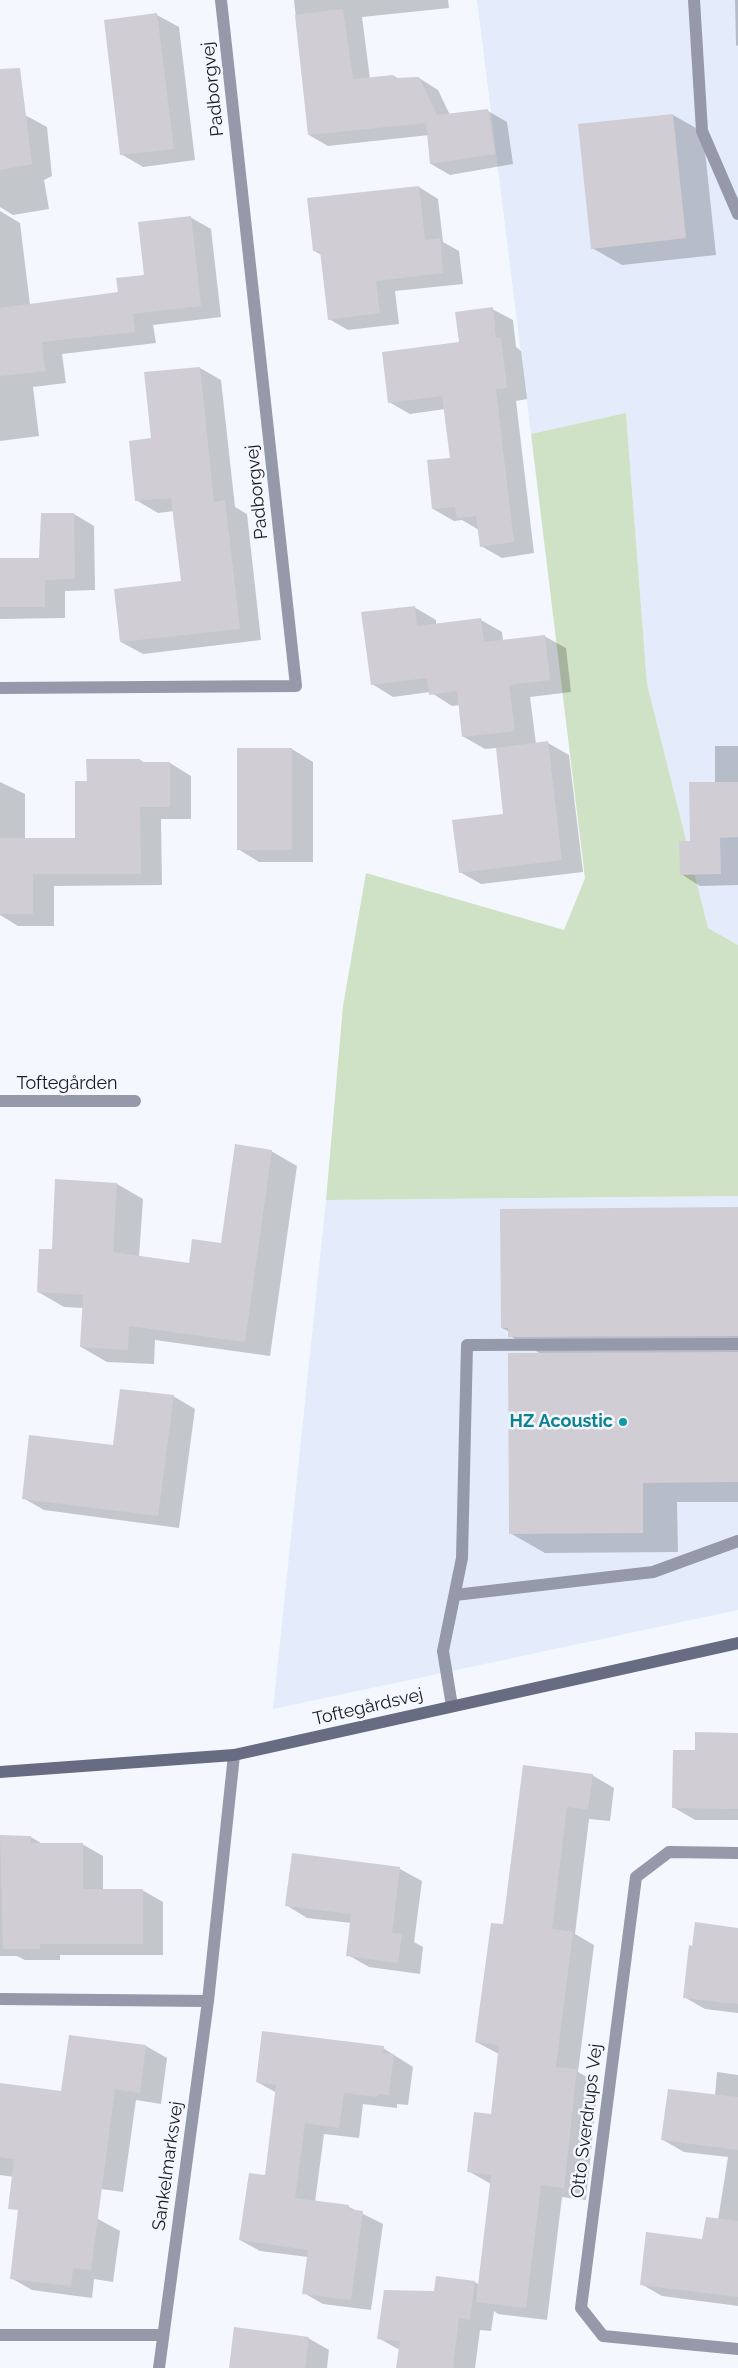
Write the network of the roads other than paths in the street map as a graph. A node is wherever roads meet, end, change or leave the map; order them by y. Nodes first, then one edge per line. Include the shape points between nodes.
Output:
1 (221, 0) edge
2 (694, 0) edge
3 (738, 214) edge
4 (0, 688) edge
5 (0, 1101) edge
6 (135, 1101) dead end
7 (738, 1344) edge
8 (738, 1541) edge
9 (454, 1595) junction
10 (738, 1643) edge
11 (452, 1706) junction
12 (234, 1755) junction
13 (0, 1772) edge
14 (738, 1853) edge
15 (0, 1998) edge
16 (208, 2001) junction
17 (0, 2335) edge
18 (163, 2335) junction
19 (738, 2349) edge
20 (159, 2368) edge

1 - 4 street, Padborgvej via 296,686
2 - 3 street via 702,131
5 - 6 street, Toftegården
7 - 9 street via 466,1345 462,1558
8 - 9 street via 653,1572
9 - 11 street via 443,1651
10 - 11 street, Toftegårdsvej
11 - 12 street, Toftegårdsvej
12 - 13 street, Toftegårdsvej
12 - 16 street, Sankelmarksvej
14 - 19 street, Otto Sverdrups Vej via 669,1852 636,1877 581,2308 603,2336
15 - 16 street
16 - 18 street, Sankelmarksvej
17 - 18 street
18 - 20 street, Sankelmarksvej

